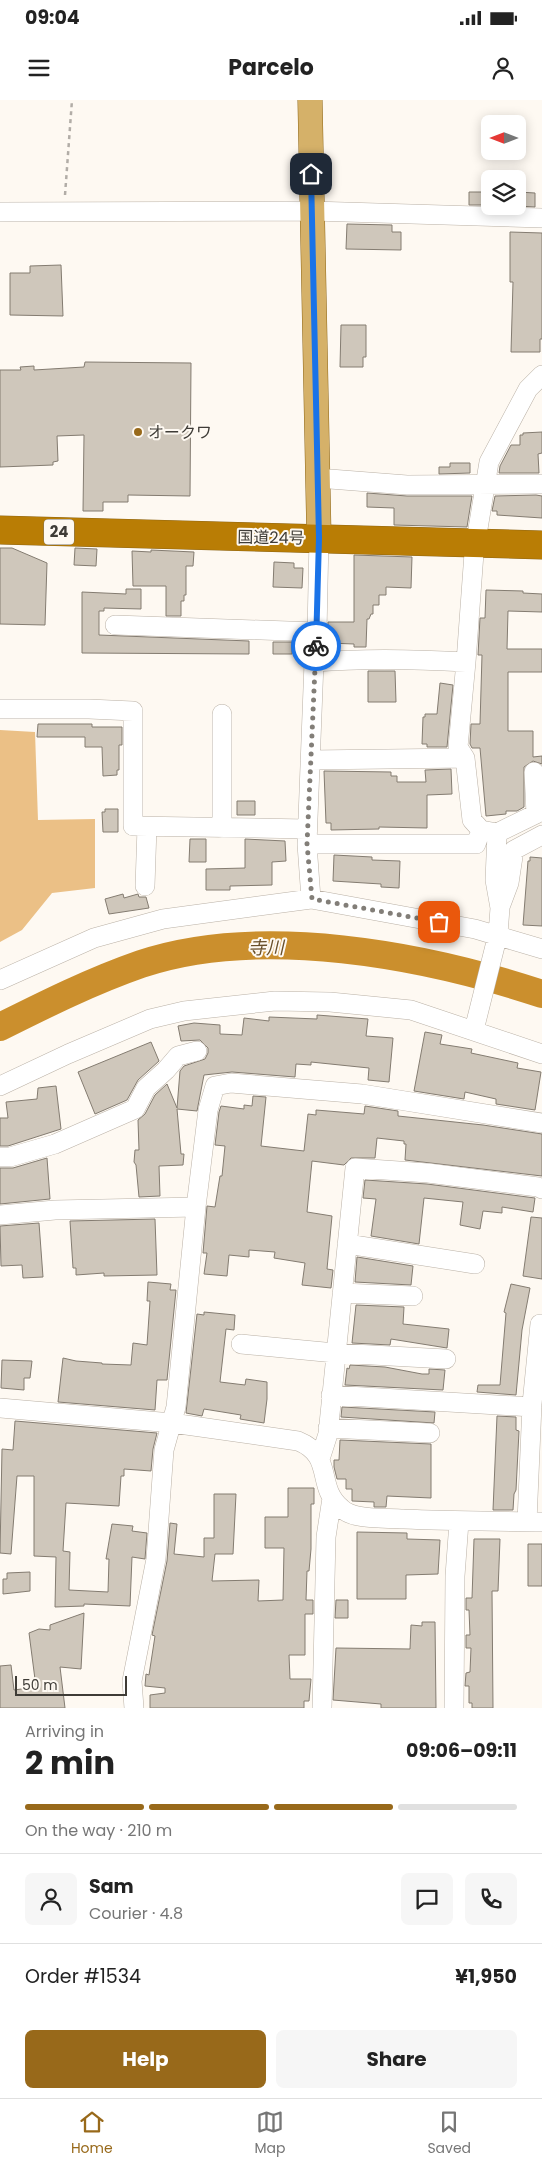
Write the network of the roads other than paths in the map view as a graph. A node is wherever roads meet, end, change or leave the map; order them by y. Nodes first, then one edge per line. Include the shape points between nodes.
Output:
1 (310, 100) edge
2 (312, 211) junction
3 (0, 212) edge
4 (542, 218) edge
5 (542, 375) edge
6 (318, 478) junction
7 (542, 484) edge
8 (483, 486) junction
9 (0, 530) edge
10 (319, 538) junction
11 (476, 543) junction
12 (542, 545) edge
13 (115, 625) dead end
14 (317, 632) junction
15 (314, 662) junction
16 (466, 662) junction
17 (0, 709) edge
18 (222, 714) dead end
19 (465, 758) junction
20 (310, 760) junction
21 (534, 772) dead end
22 (147, 827) junction
23 (222, 828) junction
24 (489, 832) junction
25 (542, 835) edge
26 (307, 836) junction
27 (145, 886) dead end
28 (312, 899) junction
29 (500, 908) junction
30 (497, 938) junction
31 (542, 949) edge
32 (0, 980) edge
33 (475, 1028) junction
34 (197, 1050) dead end
35 (542, 1054) edge
36 (0, 1086) edge
37 (542, 1123) edge
38 (0, 1157) edge
39 (542, 1189) edge
40 (196, 1206) junction
41 (0, 1215) edge
42 (347, 1244) junction
43 (475, 1264) dead end
44 (342, 1293) junction
45 (414, 1296) dead end
46 (542, 1324) edge
47 (241, 1344) dead end
48 (335, 1353) junction
49 (446, 1359) dead end
50 (331, 1395) junction
51 (535, 1405) edge
52 (0, 1408) edge
53 (172, 1423) junction
54 (328, 1428) junction
55 (430, 1433) dead end
56 (320, 1459) junction
57 (332, 1498) junction
58 (458, 1522) junction
59 (534, 1522) edge
60 (134, 1708) edge
61 (322, 1708) edge
62 (454, 1708) edge

1 - 2 main road
2 - 3 street
2 - 4 street
2 - 6 main road
5 - 8 street via 528,389 489,462
6 - 8 street via 407,485
6 - 10 main road
7 - 8 street
8 - 11 street
9 - 10 highway, 国道24号 / 24
10 - 11 highway, 国道24号 / 24
10 - 14 street
11 - 12 highway, 国道24号 / 24
11 - 16 street
13 - 14 street
14 - 15 street
15 - 16 street via 419,659
15 - 20 street
16 - 19 street via 458,747
17 - 22 street via 133,712 133,826
18 - 23 street
19 - 20 street
19 - 24 street via 472,820
20 - 26 street
21 - 24 street via 536,814
22 - 23 street
22 - 27 street
23 - 26 street
24 - 26 street via 476,844
24 - 29 street
25 - 29 street via 514,850 509,882
26 - 28 street
28 - 30 street
28 - 32 street via 163,919 94,938
29 - 30 street
30 - 31 street
30 - 33 street
33 - 35 street
33 - 36 street via 411,1010 330,1002 275,1001 184,1011 150,1019
34 - 38 street via 178,1056 146,1088 134,1109 55,1144
37 - 40 street via 362,1094 231,1083 215,1086 208,1110
39 - 42 street via 428,1173 355,1168
40 - 41 street
40 - 53 street
42 - 43 street
42 - 44 street
44 - 45 street
44 - 48 street
46 - 51 street
47 - 48 street
48 - 49 street
48 - 50 street
50 - 51 street
50 - 54 street
51 - 59 street
52 - 53 street
53 - 56 street via 298,1441 310,1446
53 - 60 street via 164,1450 156,1559 132,1682
54 - 55 street
54 - 56 street
56 - 57 street
57 - 58 street via 341,1509 357,1516
57 - 61 street via 326,1537
58 - 59 street
58 - 62 street

